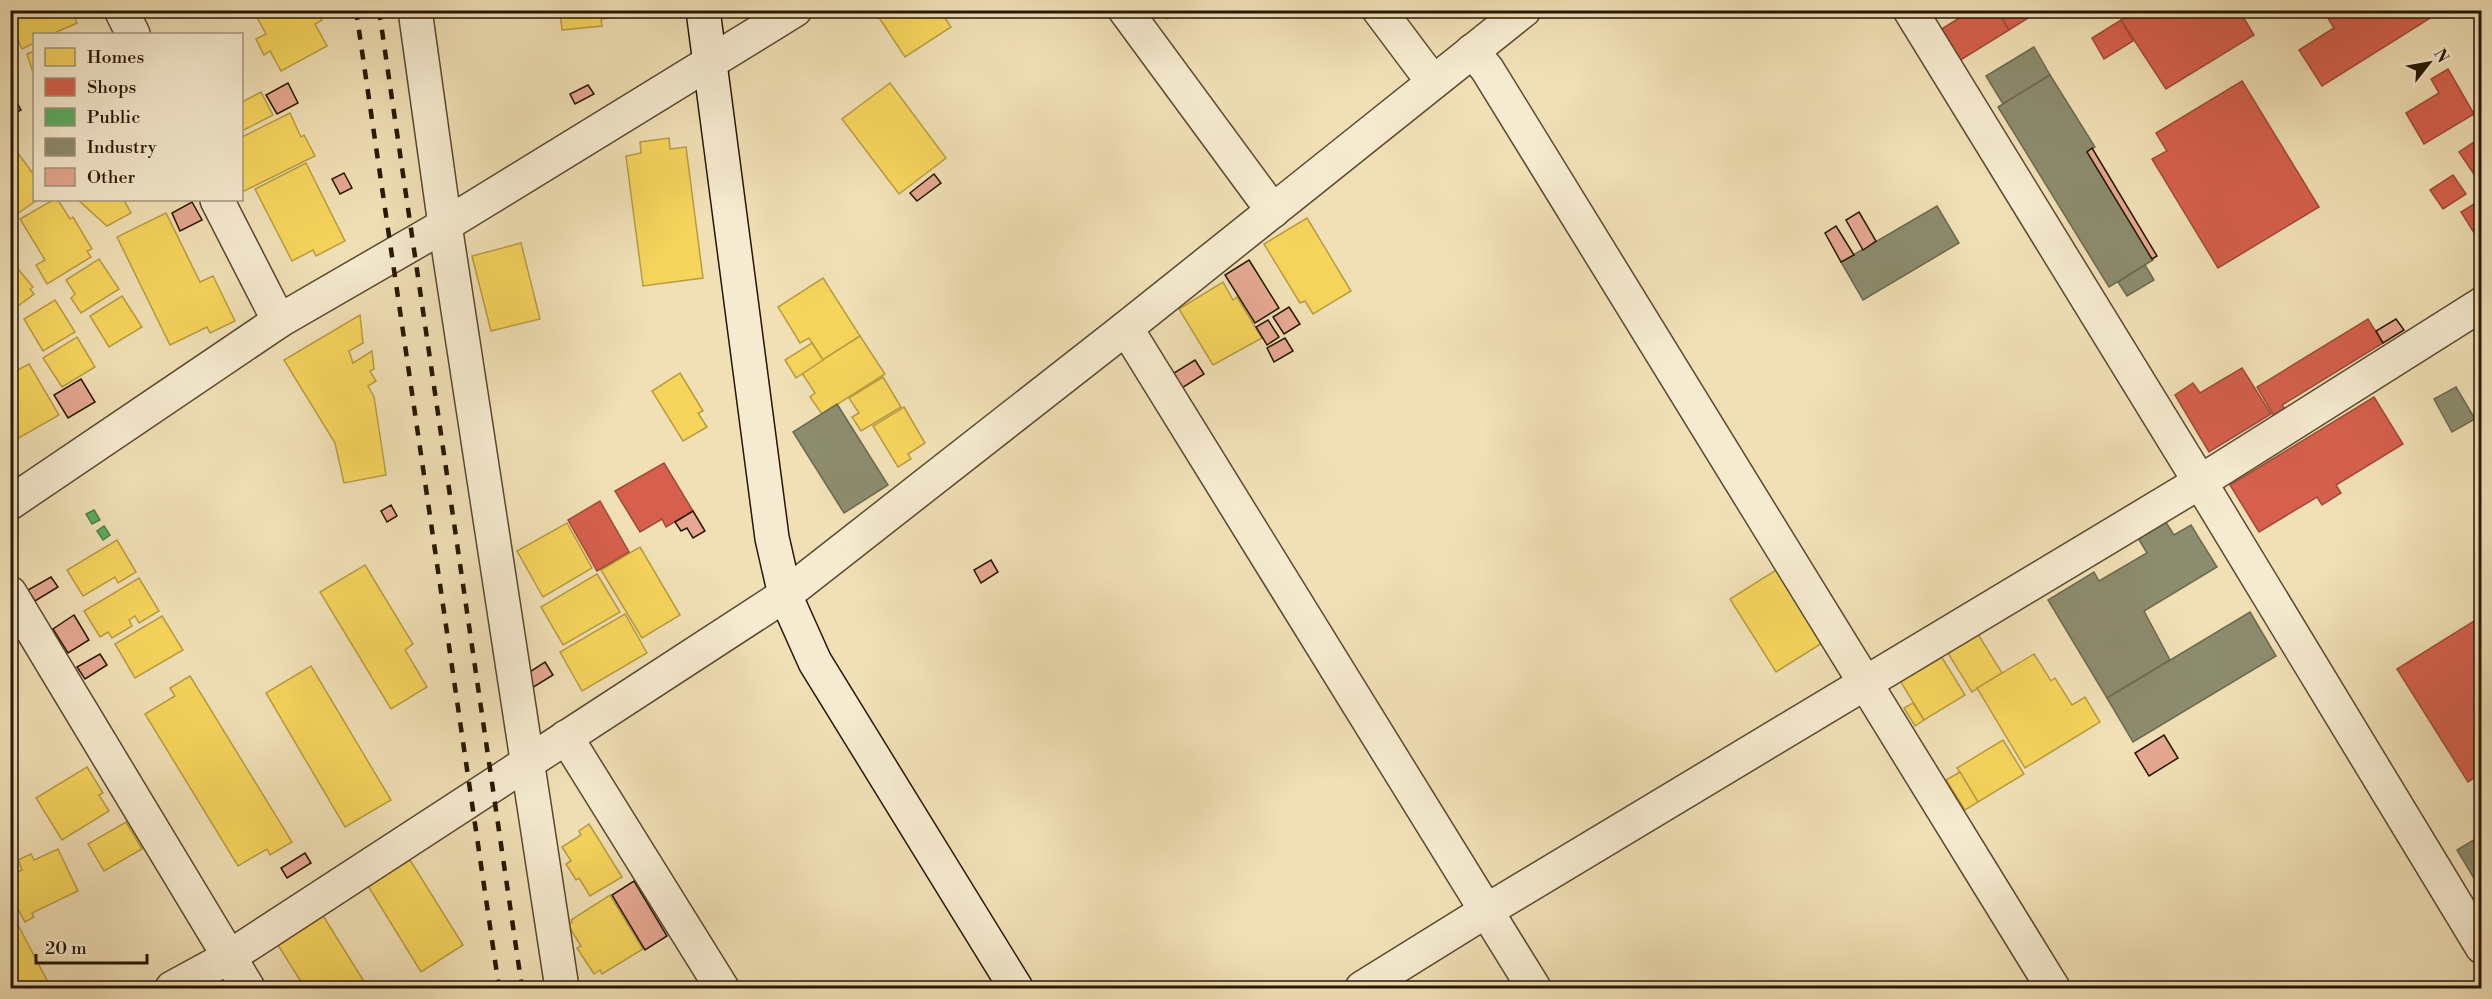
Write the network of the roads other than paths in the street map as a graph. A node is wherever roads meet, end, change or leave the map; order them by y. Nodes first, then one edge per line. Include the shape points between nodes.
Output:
1 (121, 10) edge
2 (415, 10) edge
3 (703, 10) edge
4 (795, 10) edge
5 (1125, 10) edge
6 (1379, 10) edge
7 (1524, 10) edge
8 (1910, 10) edge
9 (132, 33) edge
10 (1472, 51) junction
11 (709, 63) junction
12 (1433, 82) junction
13 (218, 201) edge
14 (1273, 211) junction
15 (445, 225) junction
16 (2481, 304) edge
17 (279, 321) junction
18 (1126, 328) junction
19 (2200, 482) junction
20 (10, 503) edge
21 (10, 593) edge
22 (785, 595) junction
23 (1865, 683) junction
24 (566, 737) junction
25 (526, 763) junction
26 (1486, 911) junction
27 (2481, 947) edge
28 (229, 957) junction
29 (172, 988) edge
30 (248, 988) edge
31 (562, 988) edge
32 (722, 988) edge
33 (1016, 988) edge
34 (1362, 988) edge
35 (1534, 988) edge
36 (2053, 988) edge

1 - 9 street
2 - 15 street
3 - 11 street
4 - 11 street
5 - 14 street
6 - 12 street
7 - 10 street
8 - 19 street
10 - 12 street
10 - 23 street via 1487,69
11 - 15 street
11 - 22 street via 772,538
12 - 14 street
13 - 17 street
14 - 18 street
15 - 17 street
15 - 25 street
16 - 19 street
17 - 20 street
18 - 22 street
18 - 26 street
19 - 23 street
19 - 27 street
21 - 28 street
22 - 24 street
22 - 33 street via 815,662
23 - 26 street
23 - 36 street
24 - 25 street
24 - 32 street
25 - 28 street
25 - 31 street
26 - 34 street
26 - 35 street
28 - 29 street
28 - 30 street

